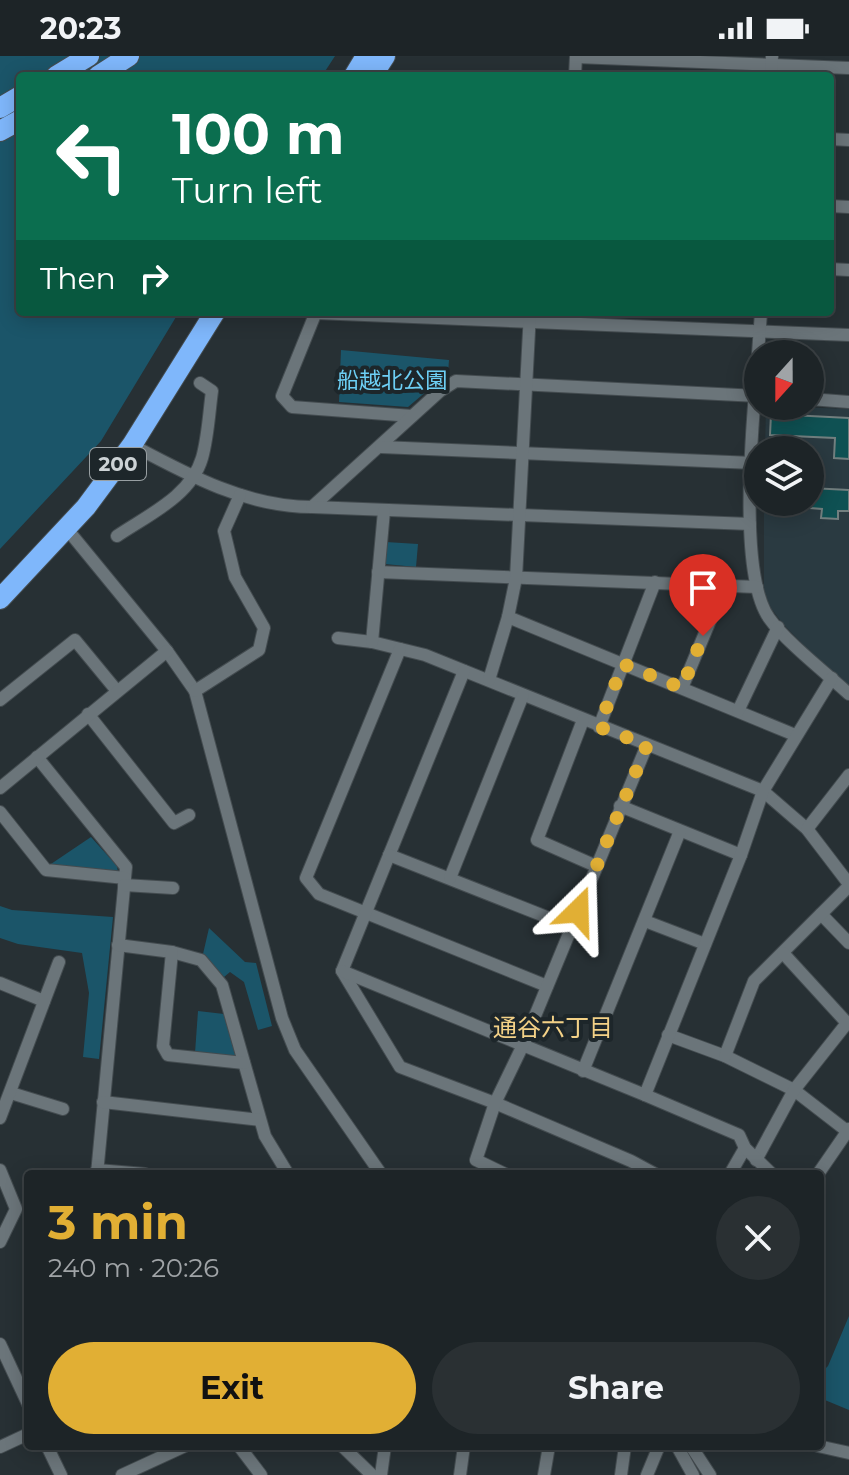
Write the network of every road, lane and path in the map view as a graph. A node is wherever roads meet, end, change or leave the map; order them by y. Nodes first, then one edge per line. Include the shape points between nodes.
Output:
1 (89, 56) edge
2 (129, 56) edge
3 (576, 57) edge
4 (771, 66) edge
5 (849, 68) edge
6 (63, 72) edge
7 (104, 72) edge
8 (213, 316) edge
9 (314, 316) edge
10 (530, 316) edge
11 (761, 316) edge
12 (760, 332) junction
13 (849, 335) edge
14 (759, 340) edge
15 (200, 383) dead end
16 (526, 385) junction
17 (744, 395) edge
18 (824, 400) edge
19 (849, 402) edge
20 (412, 416) junction
21 (132, 445) junction
22 (381, 447) junction
23 (524, 452) junction
24 (744, 463) edge
25 (193, 478) junction
26 (240, 495) junction
27 (312, 507) junction
28 (384, 511) junction
29 (520, 514) junction
30 (750, 516) edge
31 (750, 524) junction
32 (67, 529) junction
33 (117, 536) dead end
34 (378, 572) junction
35 (516, 578) junction
36 (655, 582) junction
37 (725, 585) junction
38 (757, 587) junction
39 (0, 599) edge
40 (508, 617) junction
41 (778, 627) junction
42 (338, 638) dead end
43 (372, 642) junction
44 (400, 649) junction
45 (167, 651) junction
46 (623, 664) junction
47 (464, 671) junction
48 (832, 678) junction
49 (489, 680) junction
50 (682, 688) junction
51 (117, 691) junction
52 (195, 691) junction
53 (849, 694) edge
54 (523, 695) junction
55 (0, 700) edge
56 (738, 711) junction
57 (88, 714) junction
58 (583, 720) junction
59 (599, 727) junction
60 (795, 735) junction
61 (647, 745) junction
62 (37, 757) junction
63 (849, 775) edge
64 (0, 788) edge
65 (763, 791) junction
66 (620, 806) junction
67 (0, 812) edge
68 (189, 815) dead end
69 (807, 829) junction
70 (680, 831) junction
71 (389, 855) junction
72 (741, 855) junction
73 (596, 866) junction
74 (450, 878) junction
75 (848, 880) edge
76 (124, 882) junction
77 (173, 888) dead end
78 (364, 912) junction
79 (821, 914) junction
80 (645, 921) junction
81 (572, 927) junction
82 (849, 943) edge
83 (705, 944) junction
84 (118, 945) junction
85 (172, 952) junction
86 (783, 953) junction
87 (59, 962) dead end
88 (342, 971) junction
89 (0, 983) edge
90 (547, 986) junction
91 (44, 1001) junction
92 (668, 1035) junction
93 (523, 1045) junction
94 (725, 1056) junction
95 (244, 1063) junction
96 (583, 1071) junction
97 (794, 1090) junction
98 (11, 1093) junction
99 (645, 1095) junction
100 (103, 1102) junction
101 (495, 1103) junction
102 (63, 1109) dead end
103 (0, 1118) edge
104 (260, 1120) junction
105 (848, 1130) edge
106 (745, 1148) junction
107 (756, 1160) junction
108 (631, 1161) junction
109 (0, 1170) edge
110 (97, 1170) edge
111 (286, 1170) edge
112 (378, 1170) edge
113 (497, 1170) edge
114 (626, 1170) edge
115 (648, 1170) edge
116 (732, 1170) edge
117 (767, 1170) edge
118 (821, 1170) edge
119 (0, 1242) edge
120 (0, 1344) edge
121 (4, 1362) edge
122 (24, 1397) edge
123 (24, 1436) edge
124 (0, 1447) edge
125 (824, 1447) edge
126 (49, 1450) edge
127 (176, 1450) edge
128 (242, 1450) edge
129 (346, 1450) edge
130 (384, 1450) edge
131 (463, 1450) edge
132 (548, 1450) edge
133 (624, 1450) edge
134 (657, 1450) edge
135 (679, 1450) edge
136 (694, 1450) edge
137 (849, 1453) edge
138 (61, 1475) edge
139 (122, 1475) edge
140 (261, 1475) edge
141 (372, 1475) edge
142 (381, 1475) edge
143 (460, 1475) edge
144 (544, 1475) edge
145 (621, 1475) edge
146 (647, 1475) edge
147 (693, 1475) edge
148 (710, 1475) edge

1 - 6 highway
2 - 7 highway
3 - 4 street
4 - 5 street
8 - 21 highway, 200
9 - 20 street via 282,396 292,407
10 - 12 street
10 - 16 street
11 - 12 street
12 - 13 street
12 - 14 street
15 - 25 street via 212,391 202,458
16 - 17 street
16 - 20 street via 456,381
16 - 23 street
18 - 19 street
20 - 22 street
21 - 25 street
21 - 32 highway, 200
22 - 23 street
22 - 27 street
23 - 24 street
23 - 29 street
25 - 26 street
25 - 33 street via 181,493
26 - 27 street via 285,507
26 - 52 street via 224,531 235,577 264,628 259,650
27 - 28 street
28 - 29 street
28 - 34 street
29 - 31 street
29 - 35 street
30 - 31 street
31 - 38 street
32 - 39 highway, 200
32 - 45 street
34 - 35 street
34 - 43 street
35 - 36 street
35 - 40 street
36 - 37 street
36 - 46 street
37 - 38 street
37 - 50 street
38 - 41 street via 769,619
40 - 46 street
40 - 49 street
41 - 48 street
41 - 56 street
42 - 43 street
43 - 44 street
44 - 47 street
44 - 78 street via 306,878 319,894
45 - 51 street
45 - 52 street
46 - 50 street
46 - 59 street
47 - 49 street
47 - 71 street
48 - 53 street
48 - 60 street
49 - 54 street
50 - 56 street
51 - 55 street via 75,640
51 - 57 street
52 - 112 street via 286,1029 320,1089
54 - 58 street
54 - 74 street
56 - 60 street
57 - 62 street
57 - 68 street via 174,823
58 - 59 street
58 - 73 street via 537,840
59 - 61 street
60 - 65 street
61 - 65 street
61 - 66 street
62 - 64 street
62 - 76 street via 126,867
63 - 69 street
65 - 69 street
65 - 72 street
66 - 70 street
66 - 73 street
67 - 76 street via 46,870
69 - 75 street
70 - 72 street
70 - 80 street
71 - 74 street
71 - 78 street
72 - 83 street
73 - 81 street
74 - 81 street
75 - 79 street
76 - 77 street
76 - 84 street
78 - 88 street
78 - 90 street
79 - 82 street
79 - 86 street
80 - 83 street
80 - 96 street
81 - 90 street
83 - 92 street
84 - 85 street
84 - 100 street
85 - 95 street via 201,960 222,985
85 - 95 street via 163,1046 168,1055
86 - 94 street via 754,981
86 - 97 street via 847,1023
87 - 91 street
88 - 93 street
88 - 101 street via 400,1067
89 - 91 street
90 - 93 street
91 - 98 street
92 - 94 street
92 - 99 street
93 - 96 street
93 - 101 street
94 - 97 street
95 - 104 street
96 - 99 street
97 - 105 street
97 - 107 street
98 - 102 street
98 - 103 street
99 - 106 street via 739,1135
100 - 104 street
100 - 110 street
101 - 108 street
101 - 113 street via 476,1160
104 - 111 street
105 - 118 street
106 - 107 street
106 - 116 street
107 - 117 street
108 - 114 street
108 - 115 street
109 - 119 street via 16,1209
120 - 121 street
121 - 122 street
123 - 124 street
125 - 137 street
126 - 138 street
127 - 139 street
128 - 140 street
129 - 141 street
130 - 142 street
131 - 143 street
132 - 144 street
133 - 145 street
134 - 146 street
135 - 147 street
136 - 148 street

